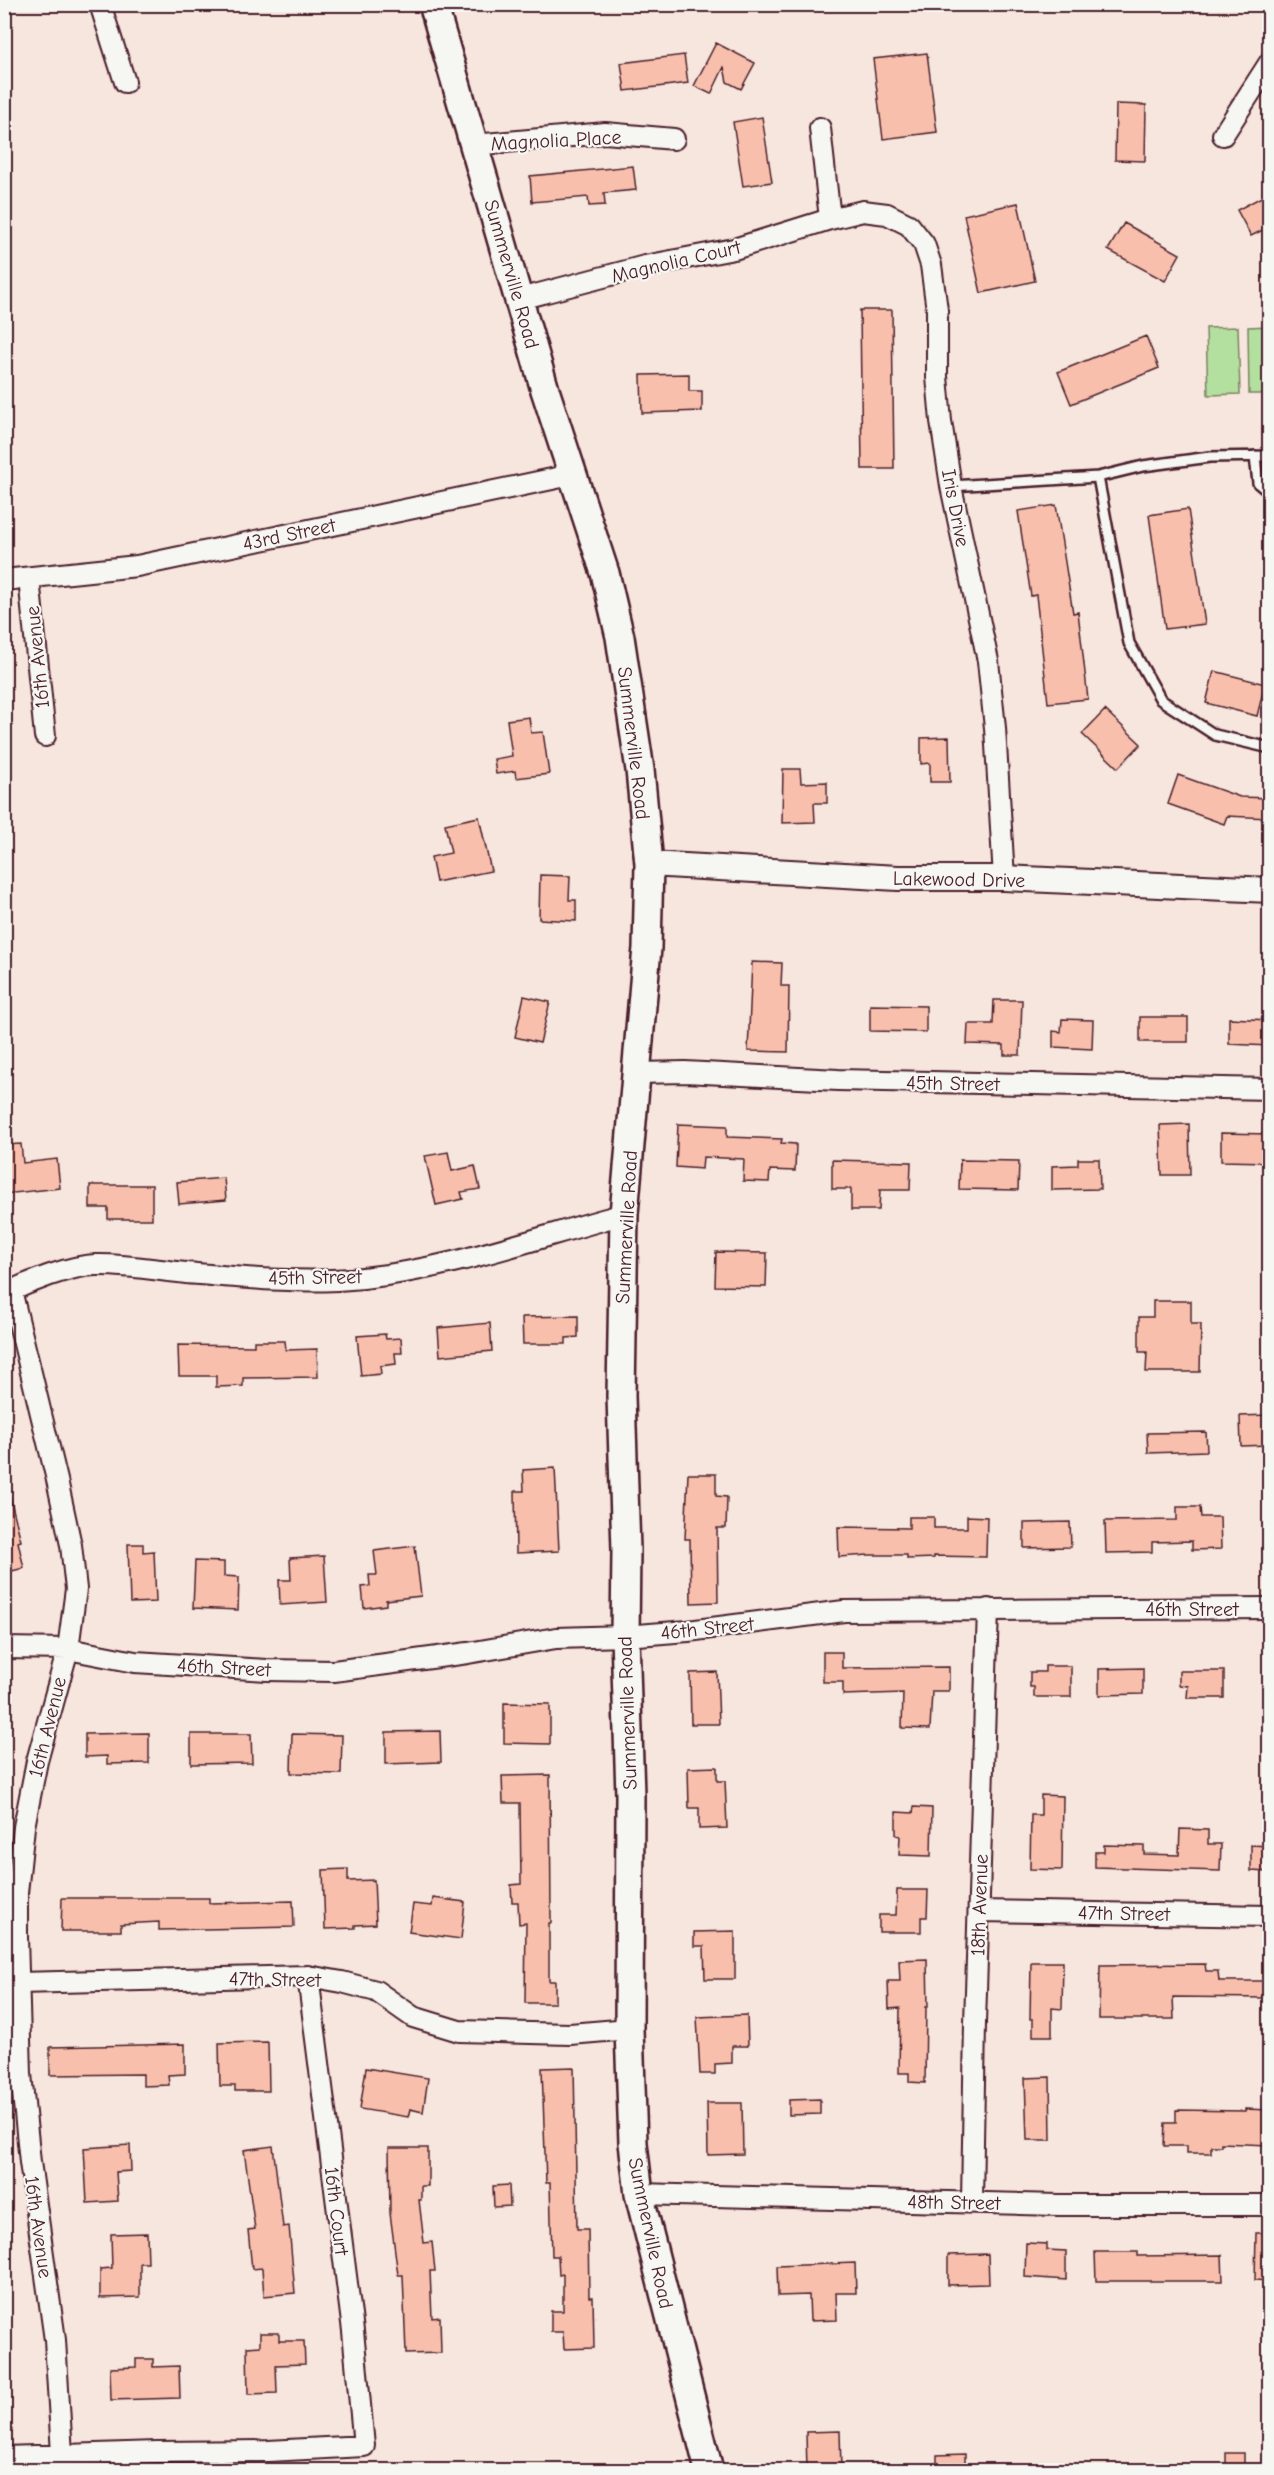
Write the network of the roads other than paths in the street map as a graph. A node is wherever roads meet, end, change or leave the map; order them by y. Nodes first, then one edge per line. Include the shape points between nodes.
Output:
1 (100, 4) edge
2 (433, 4) edge
3 (1269, 62) edge
4 (125, 82) dead end
5 (820, 128) dead end
6 (1223, 135) dead end
7 (674, 139) dead end
8 (474, 145) junction
9 (830, 219) junction
10 (520, 298) junction
11 (1255, 456) junction
12 (1269, 456) edge
13 (571, 475) junction
14 (1098, 477) junction
15 (951, 486) junction
16 (1269, 493) edge
17 (29, 578) junction
18 (4, 580) edge
19 (45, 736) dead end
20 (1269, 748) edge
21 (649, 864) junction
22 (1004, 878) junction
23 (1269, 890) edge
24 (637, 1073) junction
25 (1269, 1089) edge
26 (624, 1214) junction
27 (8, 1292) edge
28 (1269, 1608) edge
29 (988, 1609) junction
30 (625, 1636) junction
31 (4, 1648) edge
32 (68, 1649) junction
33 (978, 1911) junction
34 (1269, 1916) edge
35 (308, 1976) junction
36 (18, 1983) junction
37 (629, 2029) junction
38 (639, 2194) junction
39 (972, 2202) junction
40 (1269, 2205) edge
41 (4, 2457) edge
42 (62, 2463) edge
43 (709, 2470) edge

1 - 4 street
2 - 8 main road, Summerville Road
3 - 6 street
5 - 9 street
7 - 8 street, Magnolia Place via 605,134
8 - 10 main road, Summerville Road
9 - 10 street, Magnolia Court via 734,249 645,266
9 - 15 street, Iris Drive via 863,211 887,214 909,225 924,244 937,310 937,377
10 - 13 main road, Summerville Road
11 - 12 lane
11 - 14 lane via 1210,457
11 - 16 lane via 1258,483
13 - 17 street, 43rd Street via 137,566
13 - 21 main road, Summerville Road via 604,573 620,637
14 - 15 lane
14 - 20 lane via 1129,644 1161,700 1215,735
15 - 22 street, Iris Drive via 988,661
17 - 18 street, 43rd Street
17 - 19 street, 16th Avenue
21 - 22 street, Lakewood Drive via 898,878
21 - 24 main road, Summerville Road
22 - 23 street, Lakewood Drive
24 - 25 street, 45th Street
24 - 26 main road, Summerville Road
26 - 27 street, 45th Street via 428,1268 362,1278 227,1276 93,1265
26 - 30 main road, Summerville Road via 621,1396
27 - 32 street, 16th Avenue via 71,1545 76,1589
28 - 29 street, 46th Street
29 - 30 street, 46th Street via 844,1611
29 - 33 street, 18th Avenue
30 - 32 street, 46th Street via 556,1638 334,1671 135,1662
30 - 37 main road, Summerville Road via 630,1795
31 - 32 street, 46th Street
32 - 36 street, 16th Avenue via 37,1761 24,1827 17,1893
33 - 34 street, 47th Street
33 - 39 street, 18th Avenue
35 - 36 street, 47th Street
35 - 37 street, 47th Street via 376,1991 413,2016 459,2031 570,2034
35 - 42 street, 16th Court via 353,2331 363,2446
36 - 42 street, 16th Avenue via 21,2074 55,2340
37 - 38 main road, Summerville Road
38 - 39 street, 48th Street
38 - 43 main road, Summerville Road
39 - 40 street, 48th Street
41 - 42 street

